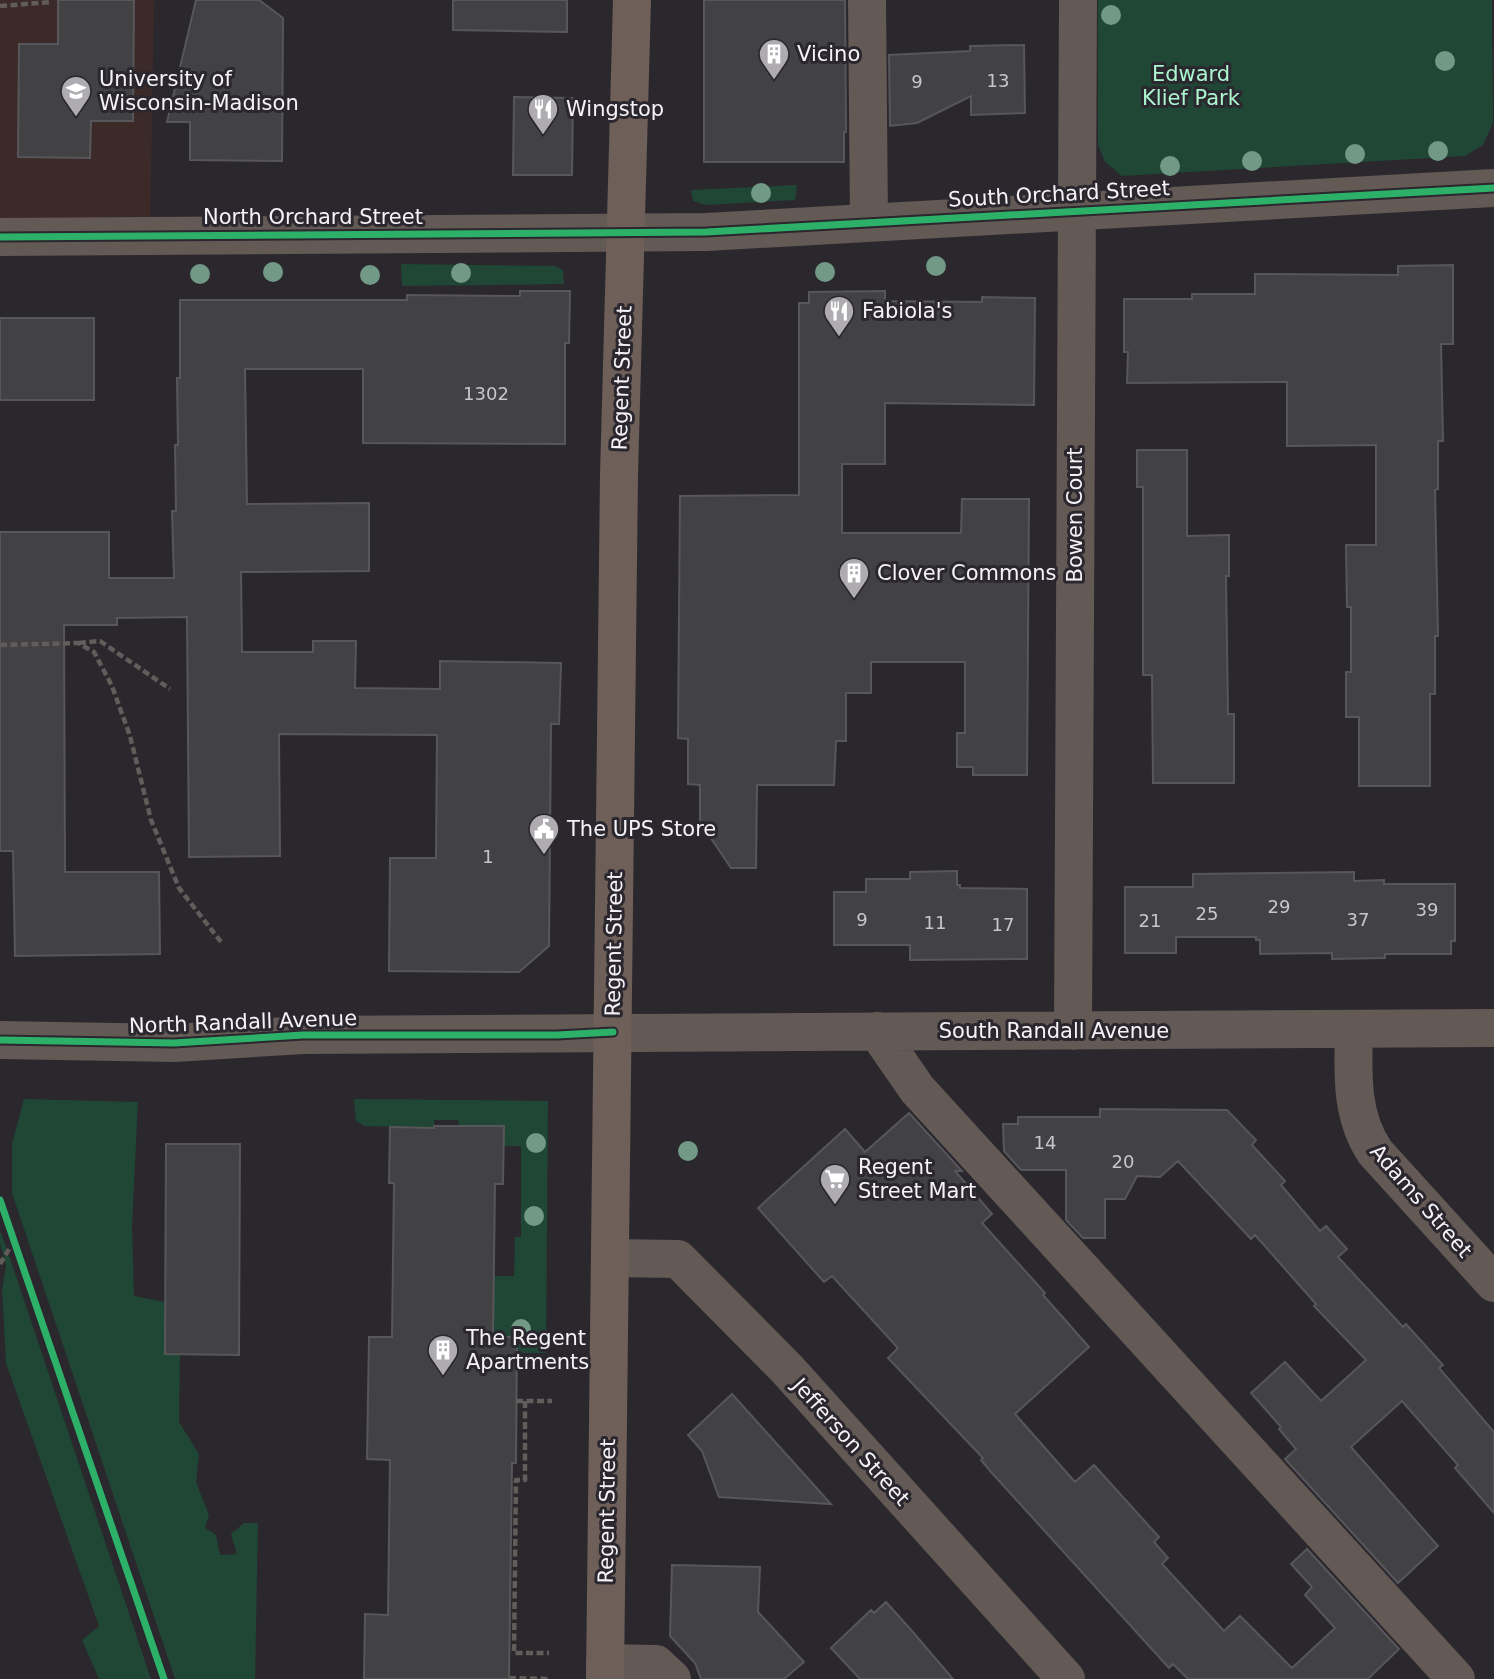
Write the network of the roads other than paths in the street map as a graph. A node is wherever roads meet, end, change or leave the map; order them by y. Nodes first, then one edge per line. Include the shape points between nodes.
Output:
1 (632, 0) edge
2 (867, 0) edge
3 (1078, 0) edge
4 (1494, 188) edge
5 (1076, 211) junction
6 (869, 222) junction
7 (627, 232) junction
8 (0, 237) edge
9 (1494, 1028) edge
10 (1354, 1030) junction
11 (877, 1031) junction
12 (1073, 1031) junction
13 (614, 1032) junction
14 (0, 1040) edge
15 (610, 1258) junction
16 (1494, 1283) edge
17 (605, 1671) edge
18 (672, 1679) edge
19 (1066, 1679) edge
20 (1456, 1679) edge

1 - 7 main road, Regent Street
2 - 6 street
3 - 5 street, Bowen Court
4 - 5 street, South Orchard Street
5 - 6 street, South Orchard Street
5 - 12 street, Bowen Court
6 - 7 street, South Orchard Street
7 - 8 street, North Orchard Street
7 - 13 main road, Regent Street via 619,475
9 - 10 street, South Randall Avenue
10 - 12 street, South Randall Avenue
10 - 16 street, Adams Street via 1354,1091 1366,1138
11 - 12 street, South Randall Avenue
11 - 13 street, South Randall Avenue
11 - 20 street via 917,1089
13 - 14 street, North Randall Avenue via 303,1035 161,1044
13 - 15 main road, Regent Street
15 - 17 main road, Regent Street
15 - 19 street, Jefferson Street via 678,1259 787,1369
17 - 18 street via 656,1664

